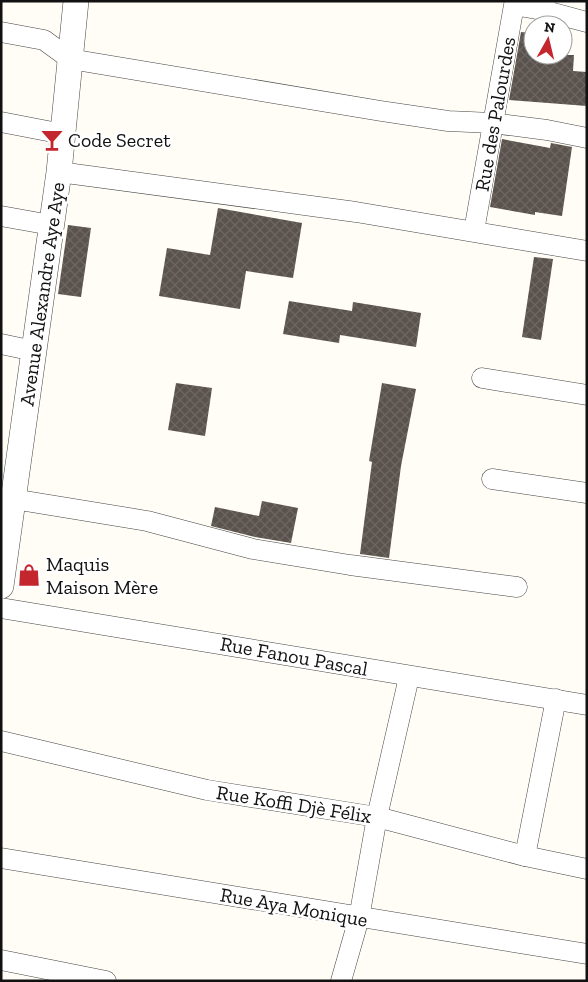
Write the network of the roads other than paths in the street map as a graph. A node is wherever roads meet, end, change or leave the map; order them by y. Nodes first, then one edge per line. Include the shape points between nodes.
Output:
1 (76, 1) edge
2 (506, 3) edge
3 (544, 6) edge
4 (587, 22) edge
5 (1, 32) edge
6 (70, 59) junction
7 (1, 122) edge
8 (492, 124) junction
9 (63, 134) junction
10 (587, 138) edge
11 (59, 172) junction
12 (1, 216) edge
13 (51, 225) junction
14 (474, 231) junction
15 (587, 250) edge
16 (1, 344) edge
17 (34, 350) junction
18 (482, 378) dead end
19 (587, 395) edge
20 (492, 479) dead end
21 (587, 493) edge
22 (8, 513) edge
23 (1, 586) edge
24 (518, 587) dead end
25 (1, 608) edge
26 (409, 676) junction
27 (556, 699) junction
28 (587, 705) edge
29 (1, 741) edge
30 (377, 817) junction
31 (525, 856) junction
32 (1, 858) edge
33 (587, 869) edge
34 (359, 918) junction
35 (587, 954) edge
36 (1, 960) edge
37 (106, 981) edge
38 (341, 981) edge

1 - 6 street, Avenue Alexandre Aye Aye
2 - 3 street, Rue des Palourdes
2 - 8 street, Rue des Palourdes
3 - 4 street, Rue des Palourdes
5 - 6 street via 44,40
6 - 8 street via 381,111
6 - 9 street, Avenue Alexandre Aye Aye
7 - 9 street
8 - 10 street
8 - 14 street, Rue des Palourdes
9 - 11 street, Avenue Alexandre Aye Aye
11 - 13 street, Avenue Alexandre Aye Aye
11 - 14 street
12 - 13 street
13 - 17 street, Avenue Alexandre Aye Aye
14 - 15 street
16 - 17 street
17 - 22 street, Avenue Alexandre Aye Aye
18 - 19 street
20 - 21 street
22 - 23 street, Avenue Alexandre Aye Aye
22 - 24 street via 130,517 253,549
25 - 26 street, Rue Fanou Pascal
26 - 27 street, Rue Fanou Pascal
26 - 30 street
27 - 28 street, Rue Fanou Pascal
27 - 31 street
29 - 30 street, Rue Koffi Djè Félix via 207,790
30 - 31 street, Rue Koffi Djè Félix
30 - 34 street
31 - 33 street, Rue Koffi Djè Félix
32 - 34 street, Rue Aya Monique
34 - 35 street, Rue Aya Monique
34 - 38 street
36 - 37 street

